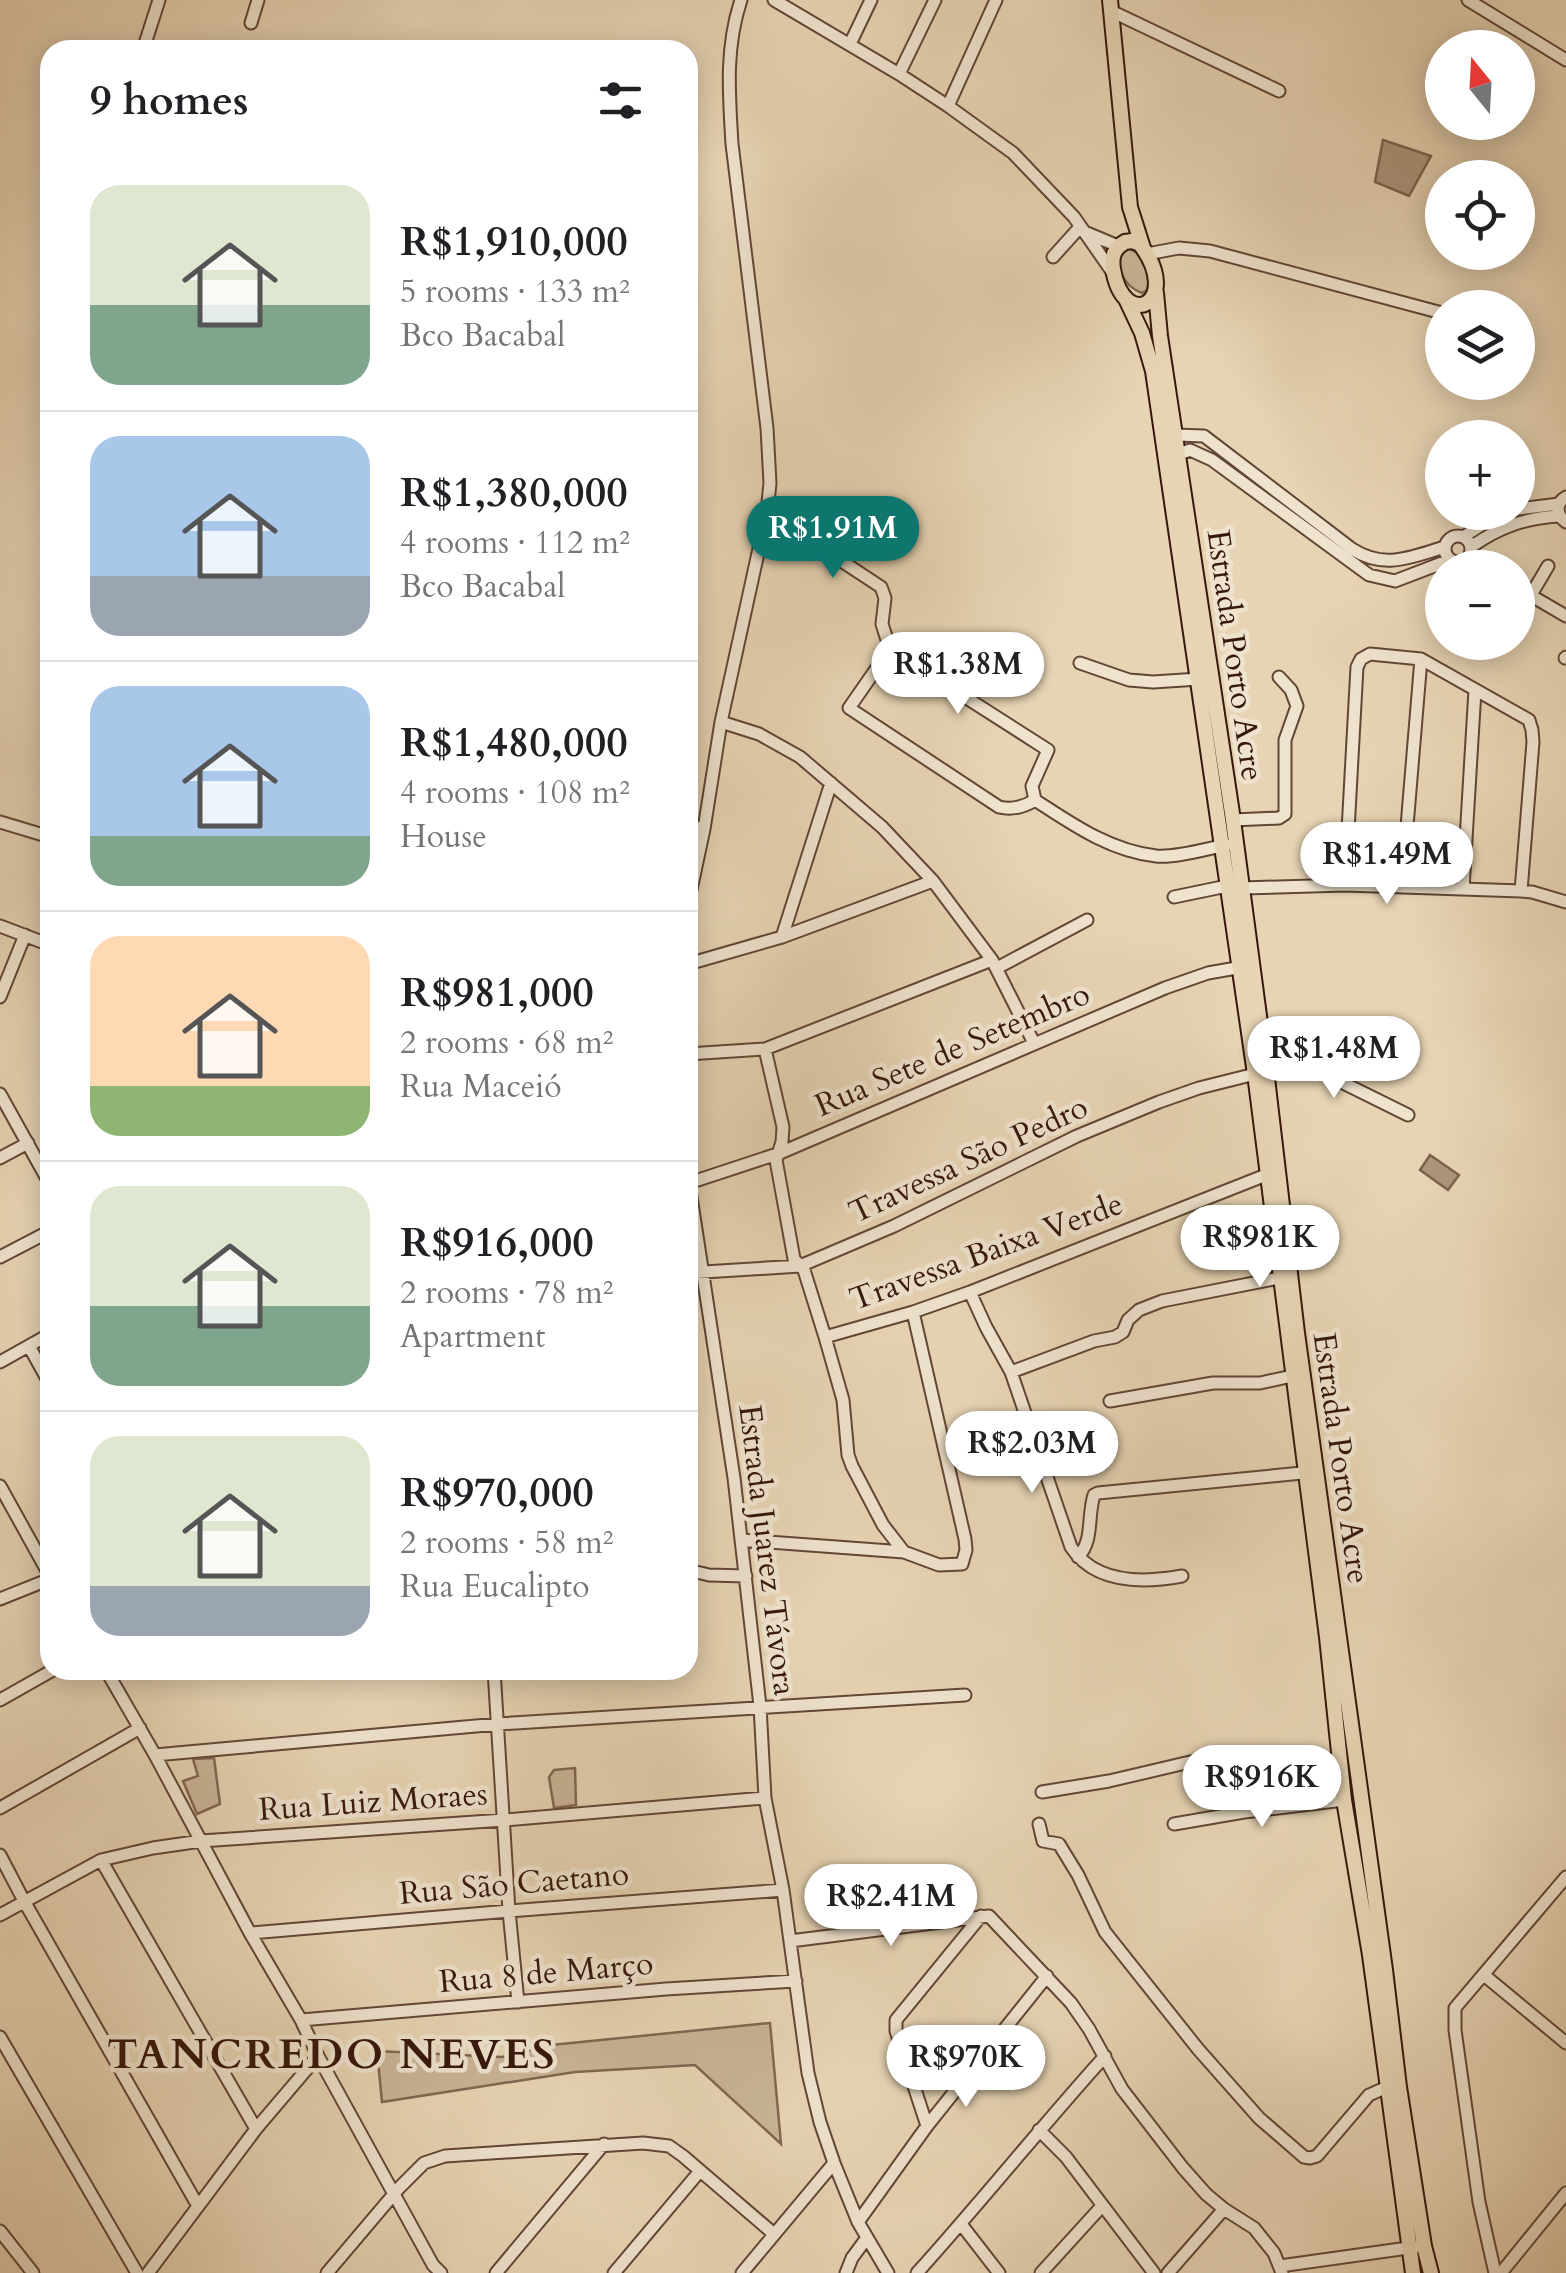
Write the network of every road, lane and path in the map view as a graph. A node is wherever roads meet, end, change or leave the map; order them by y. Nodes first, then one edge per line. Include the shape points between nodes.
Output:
1 (159, 0) edge
2 (258, 0) edge
3 (741, 0) edge
4 (774, 0) edge
5 (806, 0) edge
6 (871, 0) edge
7 (935, 0) edge
8 (996, 0) edge
9 (1468, 0) edge
10 (1110, 5) edge
11 (799, 14) junction
12 (251, 23) dead end
13 (146, 40) edge
14 (850, 44) junction
15 (1566, 60) edge
16 (899, 74) junction
17 (1279, 91) dead end
18 (948, 106) junction
19 (1130, 206) junction
20 (1084, 230) junction
21 (1119, 245) junction
22 (1145, 251) junction
23 (1053, 257) dead end
24 (1114, 274) junction
25 (1156, 293) junction
26 (1126, 299) junction
27 (1425, 309) edge
28 (1176, 434) junction
29 (1178, 454) junction
30 (1535, 509) edge
31 (1562, 510) edge
32 (767, 512) junction
33 (1480, 530) edge
34 (1467, 542) junction
35 (1444, 547) junction
36 (1445, 550) edge
37 (1469, 550) edge
38 (1413, 556) junction
39 (1390, 562) junction
40 (1548, 566) dead end
41 (1425, 570) edge
42 (1419, 572) junction
43 (1395, 581) junction
44 (1535, 589) edge
45 (1535, 598) edge
46 (1566, 616) edge
47 (890, 649) junction
48 (1421, 659) junction
49 (1080, 663) dead end
50 (1279, 677) dead end
51 (1199, 679) junction
52 (1475, 690) junction
53 (721, 722) junction
54 (831, 783) junction
55 (1035, 800) junction
56 (1233, 820) junction
57 (0, 822) edge
58 (698, 828) edge
59 (704, 829) junction
60 (40, 834) edge
61 (1229, 845) junction
62 (698, 857) edge
63 (933, 881) junction
64 (1345, 885) junction
65 (1402, 886) junction
66 (1234, 887) junction
67 (1463, 889) junction
68 (1527, 892) junction
69 (1566, 894) edge
70 (1174, 897) dead end
71 (1566, 902) edge
72 (1087, 920) dead end
73 (0, 926) edge
74 (25, 935) junction
75 (782, 937) junction
76 (40, 942) edge
77 (698, 961) edge
78 (995, 964) junction
79 (1245, 967) junction
80 (0, 997) edge
81 (1034, 1043) junction
82 (765, 1049) junction
83 (698, 1053) edge
84 (1260, 1068) junction
85 (0, 1094) edge
86 (1408, 1114) dead end
87 (28, 1142) junction
88 (780, 1154) junction
89 (0, 1158) edge
90 (40, 1165) edge
91 (1272, 1172) junction
92 (698, 1177) edge
93 (40, 1236) edge
94 (698, 1245) edge
95 (0, 1256) edge
96 (800, 1266) junction
97 (702, 1271) junction
98 (698, 1272) edge
99 (1285, 1276) junction
100 (970, 1292) junction
101 (912, 1312) junction
102 (825, 1337) junction
103 (40, 1340) edge
104 (29, 1346) junction
105 (0, 1362) edge
106 (40, 1366) edge
107 (1012, 1372) junction
108 (1292, 1376) junction
109 (1110, 1401) dead end
110 (1311, 1472) junction
111 (0, 1486) edge
112 (741, 1540) junction
113 (40, 1547) edge
114 (35, 1550) junction
115 (904, 1552) junction
116 (1078, 1557) junction
117 (40, 1559) edge
118 (698, 1572) edge
119 (746, 1576) junction
120 (1182, 1576) dead end
121 (40, 1582) edge
122 (0, 1599) edge
123 (40, 1677) edge
124 (112, 1680) edge
125 (495, 1680) edge
126 (965, 1694) dead end
127 (0, 1700) edge
128 (760, 1706) junction
129 (498, 1724) junction
130 (140, 1728) junction
131 (155, 1755) junction
132 (1042, 1792) dead end
133 (766, 1798) junction
134 (1344, 1800) junction
135 (0, 1808) edge
136 (1244, 1812) junction
137 (504, 1820) junction
138 (1039, 1824) dead end
139 (1174, 1824) dead end
140 (201, 1842) junction
141 (0, 1855) edge
142 (101, 1860) junction
143 (1566, 1877) edge
144 (783, 1890) junction
145 (24, 1901) junction
146 (509, 1910) junction
147 (0, 1914) edge
148 (985, 1916) junction
149 (250, 1934) junction
150 (790, 1942) junction
151 (1484, 1975) junction
152 (1047, 1976) junction
153 (796, 1981) junction
154 (518, 2002) junction
155 (301, 2020) junction
156 (0, 2037) edge
157 (1564, 2037) edge
158 (318, 2056) junction
159 (1105, 2056) junction
160 (1393, 2084) junction
161 (927, 2126) junction
162 (256, 2128) junction
163 (1039, 2130) junction
164 (604, 2144) junction
165 (834, 2163) junction
166 (700, 2170) junction
167 (1566, 2193) edge
168 (392, 2194) junction
169 (198, 2206) junction
170 (1102, 2206) junction
171 (1224, 2209) junction
172 (858, 2222) junction
173 (961, 2224) junction
174 (0, 2231) edge
175 (774, 2234) junction
176 (866, 2239) junction
177 (1416, 2247) junction
178 (1281, 2269) edge
179 (32, 2273) edge
180 (137, 2273) edge
181 (148, 2273) edge
182 (327, 2273) edge
183 (440, 2273) edge
184 (496, 2273) edge
185 (614, 2273) edge
186 (742, 2273) edge
187 (846, 2273) edge
188 (888, 2273) edge
189 (917, 2273) edge
190 (999, 2273) edge
191 (1041, 2273) edge
192 (1154, 2273) edge
193 (1168, 2273) edge
194 (1413, 2273) edge
195 (1432, 2273) edge
196 (1498, 2273) edge

1 - 13 street
2 - 12 street
3 - 32 street via 728,68 767,428
4 - 11 street
5 - 11 street
6 - 14 street
7 - 16 street
8 - 18 street
9 - 15 street
10 - 17 street
10 - 19 main road
11 - 14 street
14 - 16 street
16 - 18 street
18 - 20 street via 1012,153
19 - 21 main road
19 - 22 main road
20 - 21 street
20 - 23 street
20 - 24 street
21 - 22 main road via 1136,242
21 - 24 main road
22 - 25 main road
22 - 27 street via 1210,252
24 - 26 main road
25 - 26 main road via 1142,305
25 - 28 main road, Estrada Porto Acre
26 - 51 main road, Estrada Porto Acre via 1153,371
28 - 29 main road, Estrada Porto Acre
28 - 39 street via 1204,436 1352,548
29 - 43 street via 1200,454 1357,568
29 - 56 main road, Estrada Porto Acre
30 - 31 street
31 - 34 street
32 - 47 street via 881,587
32 - 53 street
33 - 34 street
34 - 35 street via 1452,537
34 - 37 street
35 - 36 street
35 - 38 street
38 - 39 street
38 - 42 street
39 - 43 street
40 - 44 street
41 - 42 street
42 - 43 street
45 - 46 street
47 - 55 street via 1048,750 1032,786
47 - 55 street via 849,708 1000,807
48 - 52 street
48 - 64 street via 1370,654 1357,667
48 - 65 street
49 - 51 street via 1129,680
50 - 56 street via 1296,706 1285,740 1285,814
51 - 61 main road, Estrada Porto Acre
52 - 67 street
52 - 68 street via 1521,714 1532,730
53 - 54 street via 781,745
53 - 59 street
54 - 63 street
54 - 75 street
55 - 61 street via 1090,835 1146,854
56 - 61 main road, Estrada Porto Acre
57 - 60 street
58 - 59 street
59 - 62 street
61 - 66 main road, Estrada Porto Acre
63 - 75 street
63 - 78 street
64 - 65 street
64 - 66 street
65 - 67 street
66 - 70 street
66 - 79 main road, Estrada Porto Acre
67 - 68 street
68 - 69 street
68 - 71 street
72 - 78 street
73 - 74 street
74 - 76 street
74 - 80 street
75 - 77 street
78 - 81 street
78 - 82 street
79 - 81 street, Rua Sete de Setembro via 1165,988
79 - 84 main road, Estrada Porto Acre
81 - 88 street, Rua Sete de Setembro
82 - 83 street
82 - 88 street via 783,1127
84 - 86 street via 1302,1064
84 - 91 main road, Estrada Porto Acre
84 - 96 street, Travessa São Pedro via 1077,1136
85 - 87 street
87 - 89 street
87 - 90 street
88 - 92 street, Rua Sete de Setembro
88 - 96 street via 776,1166
91 - 99 main road, Estrada Porto Acre
91 - 100 street, Travessa Baixa Verde
93 - 95 street
94 - 97 street, Estrada Juarez Távora
96 - 97 street, Travessa São Pedro
96 - 102 street
97 - 98 street, Travessa São Pedro
97 - 112 street, Estrada Juarez Távora
99 - 107 street via 1162,1301 1138,1310 1115,1337
99 - 108 main road, Estrada Porto Acre
99 - 110 main road, Estrada Porto Acre
100 - 101 street, Travessa Baixa Verde
100 - 107 street
101 - 102 street, Travessa Baixa Verde
101 - 115 street via 966,1550 962,1564 939,1565
102 - 115 street via 843,1400 848,1455
103 - 104 street
104 - 105 street
104 - 106 street
107 - 116 street
108 - 109 street
108 - 110 main road, Estrada Porto Acre
110 - 116 street via 1098,1492 1088,1543
110 - 134 main road, Estrada Porto Acre
110 - 160 main road, Estrada Porto Acre via 1385,1970
111 - 114 street
112 - 115 street
112 - 119 street, Estrada Juarez Távora
113 - 114 street
114 - 117 street
116 - 120 street via 1137,1581
118 - 119 street
119 - 128 street, Estrada Juarez Távora
121 - 122 street
123 - 127 street
124 - 130 street
125 - 129 street
126 - 128 street
128 - 129 street
128 - 133 street, Estrada Juarez Távora
129 - 131 street
129 - 137 street
130 - 131 street
130 - 135 street
131 - 140 street
132 - 136 street via 1224,1754
133 - 137 street, Rua Luiz Moraes
133 - 144 street, Estrada Juarez Távora
134 - 136 street
134 - 160 main road, Estrada Porto Acre
136 - 139 street
137 - 140 street, Rua Luiz Moraes
137 - 146 street
138 - 160 street via 1043,1841 1059,1844 1078,1875 1104,1932 1259,2118 1304,2157 1317,2156 1370,2095
140 - 142 street, Rua Luiz Moraes
140 - 149 street
141 - 145 street
142 - 145 street, Rua Luiz Moraes
142 - 162 street
143 - 151 street
144 - 146 street, Rua São Caetano
144 - 150 street, Estrada Juarez Távora
145 - 147 street, Rua Luiz Moraes
145 - 169 street
146 - 149 street, Rua São Caetano
146 - 154 street
148 - 150 street
148 - 152 street
148 - 161 street via 896,2020
149 - 155 street
150 - 153 street, Estrada Juarez Távora
151 - 157 street
151 - 196 street via 1456,2008 1455,2030 1480,2202
152 - 159 street
152 - 161 street
153 - 154 street, Rua 8 de Março
153 - 165 street, Estrada Juarez Távora via 808,2073
154 - 155 street, Rua 8 de Março
155 - 158 street
156 - 180 street
158 - 162 street
158 - 168 street
159 - 163 street
159 - 171 street via 1183,2168
160 - 177 main road, Estrada Porto Acre
161 - 172 street
162 - 169 street
163 - 170 street
163 - 173 street
164 - 166 street via 670,2146
164 - 168 street via 435,2158
164 - 184 street
165 - 172 street, Estrada Juarez Távora
165 - 175 street
166 - 175 street
166 - 185 street
167 - 196 street
168 - 182 street
168 - 183 street
169 - 181 street
170 - 191 street
170 - 192 street
171 - 178 street via 1254,2228
171 - 193 street
172 - 176 street, Estrada Juarez Távora
173 - 189 street
173 - 190 street
174 - 179 street
175 - 186 street
176 - 187 street
176 - 188 street, Estrada Juarez Távora
177 - 178 street
177 - 194 main road, Estrada Porto Acre
177 - 195 main road, Estrada Porto Acre

